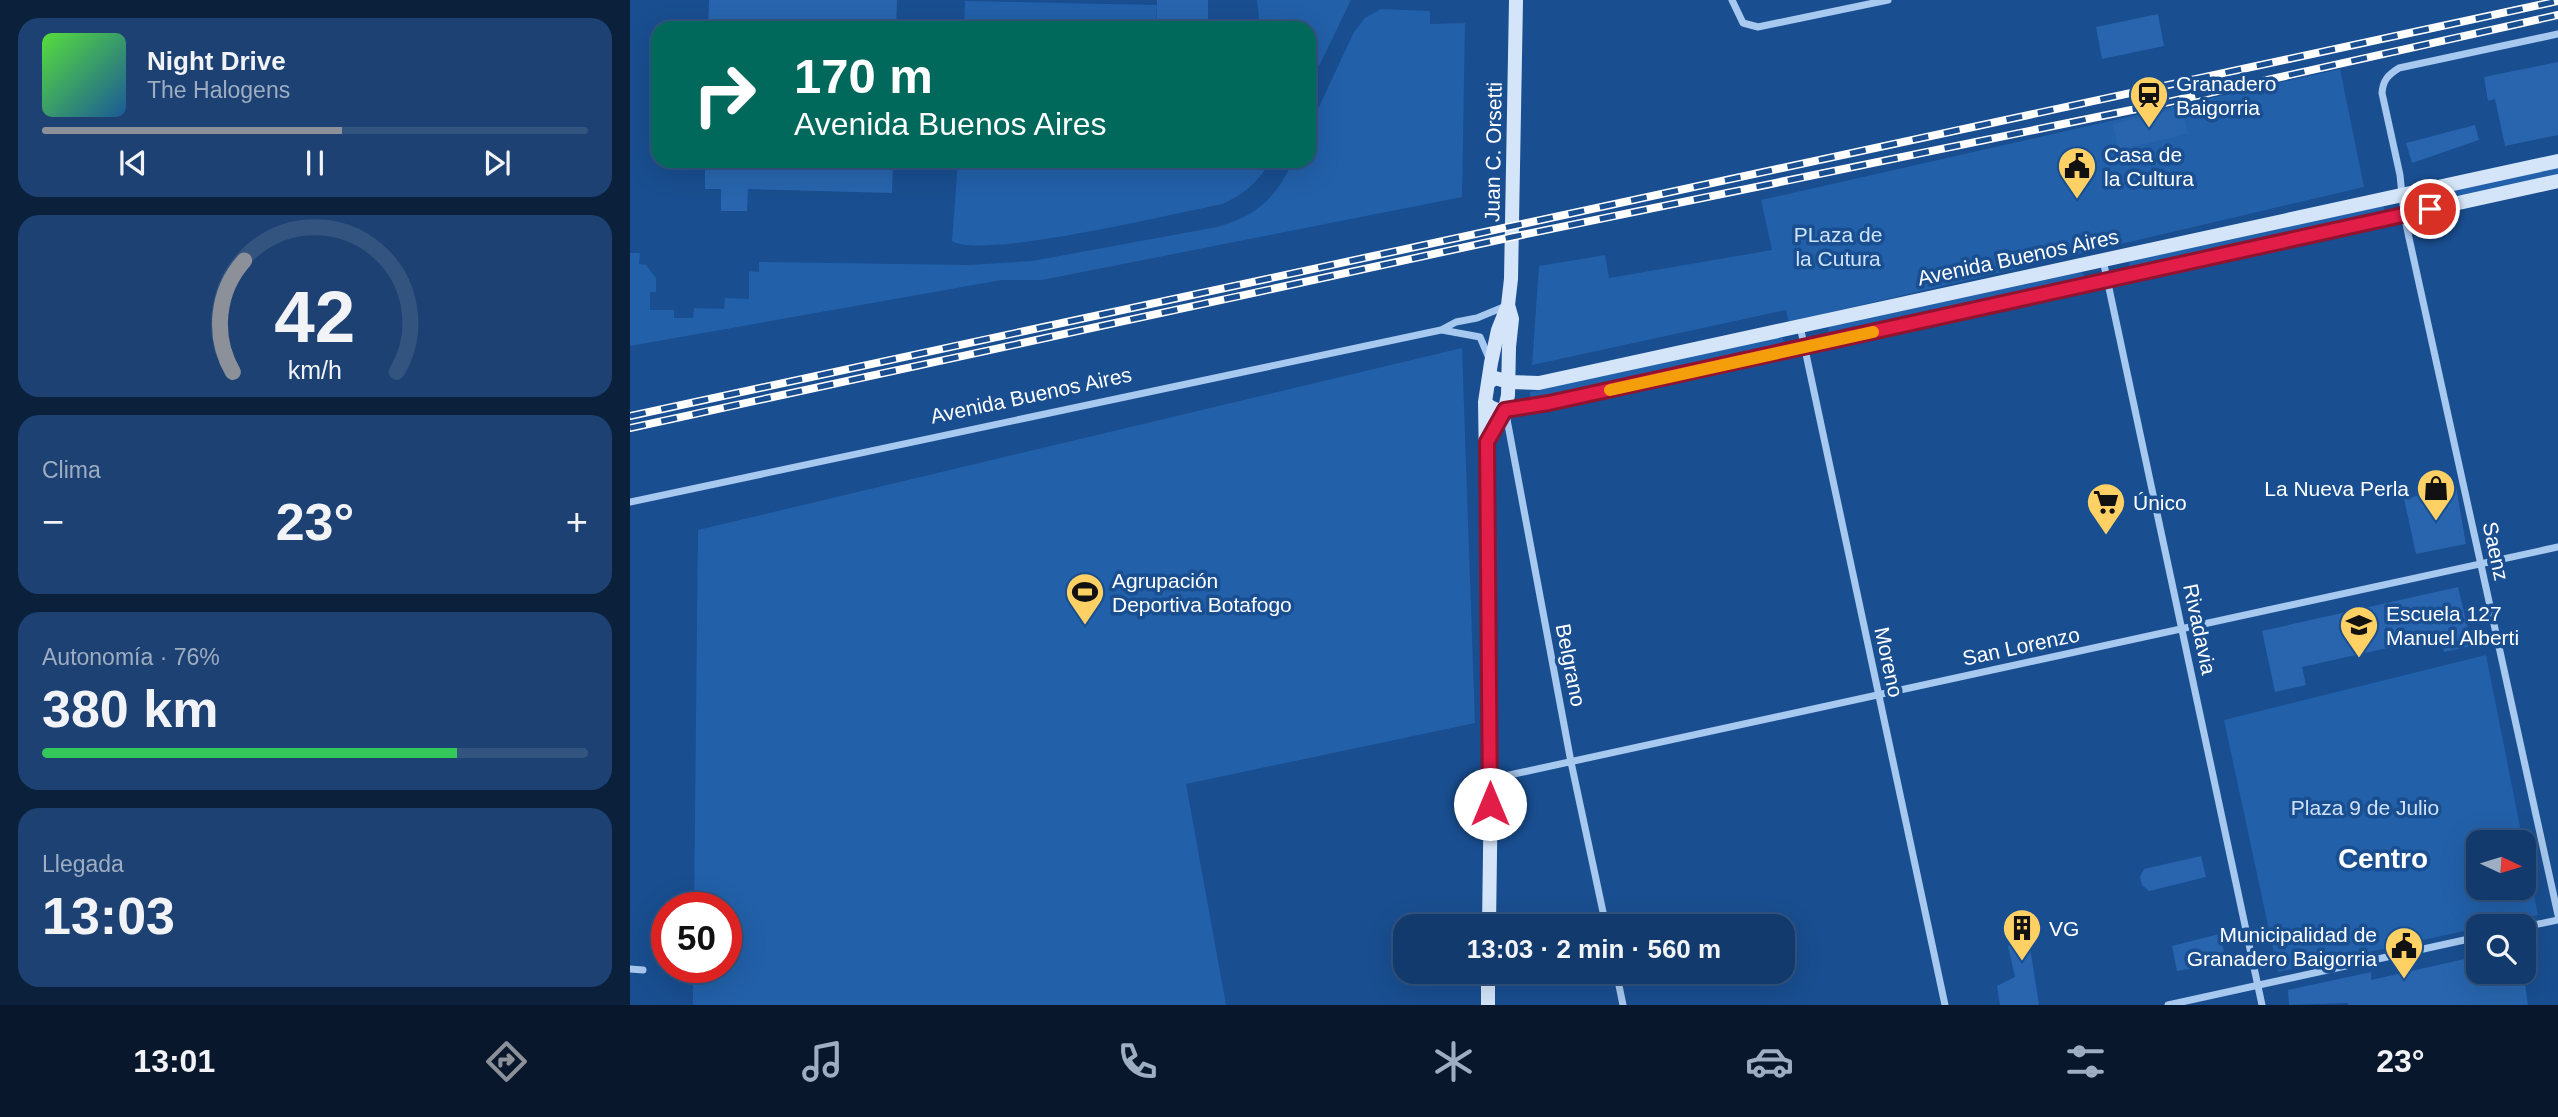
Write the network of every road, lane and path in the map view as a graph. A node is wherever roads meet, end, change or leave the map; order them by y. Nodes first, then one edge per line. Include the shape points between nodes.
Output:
1 (1516, 0) edge
2 (1732, 0) edge
3 (1888, 0) edge
4 (2558, 34) edge
5 (2558, 160) edge
6 (2558, 181) edge
7 (2402, 195) junction
8 (2404, 215) junction
9 (2103, 260) junction
10 (2108, 280) junction
11 (1508, 305) junction
12 (1800, 326) junction
13 (1441, 330) junction
14 (1804, 347) junction
15 (1491, 363) junction
16 (1509, 382) junction
17 (1488, 383) junction
18 (1485, 402) junction
19 (1505, 410) junction
20 (1487, 442) junction
21 (630, 502) edge
22 (2558, 547) edge
23 (2481, 564) junction
24 (2182, 629) junction
25 (1878, 695) junction
26 (1571, 762) junction
27 (1491, 779) junction
28 (1489, 914) edge
29 (1603, 914) edge
30 (2558, 917) edge
31 (2536, 923) edge
32 (2466, 940) edge
33 (630, 969) edge
34 (643, 970) dead end
35 (1488, 984) edge
36 (1619, 984) edge
37 (2258, 985) junction
38 (1488, 1005) edge
39 (1623, 1005) edge
40 (1945, 1005) edge
41 (2168, 1005) edge
42 (2262, 1005) edge

1 - 11 main road, Juan C. Orsetti
2 - 3 street via 1743,23 1758,27
4 - 7 street, Saenz via 2399,68 2388,75 2382,93
5 - 7 main road, Avenida Buenos Aires
6 - 8 main road, Avenida Buenos Aires
7 - 8 street, Saenz
7 - 9 main road, Avenida Buenos Aires
8 - 10 main road, Avenida Buenos Aires
8 - 23 street, Saenz
9 - 10 street, Rivadavia
9 - 12 main road, Avenida Buenos Aires
10 - 14 main road, Avenida Buenos Aires
10 - 24 street, Rivadavia
11 - 13 street, Avenida Buenos Aires
11 - 15 main road, Juan C. Orsetti
11 - 16 main road, Juan C. Orsetti via 1512,319
12 - 14 street, Moreno
12 - 16 main road, Avenida Buenos Aires via 1539,383
13 - 15 street, Avenida Buenos Aires via 1480,337
13 - 21 street, Avenida Buenos Aires
14 - 19 main road, Avenida Buenos Aires
14 - 25 street, Moreno
15 - 17 main road, Juan C. Orsetti
16 - 17 main road, Avenida Buenos Aires via 1495,378
16 - 19 main road, Juan C. Orsetti
17 - 18 main road, Juan C. Orsetti
18 - 19 main road
18 - 20 main road, Juan C. Orsetti
19 - 20 main road, Juan C. Orsetti
19 - 26 street, Belgrano
20 - 27 main road, Juan C. Orsetti
22 - 23 street, San Lorenzo
23 - 24 street, San Lorenzo
23 - 30 street, Saenz
24 - 25 street, San Lorenzo
24 - 37 street, Rivadavia
25 - 26 street, San Lorenzo
25 - 40 street, Moreno
26 - 27 street, San Lorenzo
26 - 29 street, Belgrano
27 - 28 main road, Juan C. Orsetti
30 - 31 street
32 - 37 street
33 - 34 street
35 - 38 main road
36 - 39 street
37 - 41 street
37 - 42 street, Rivadavia

